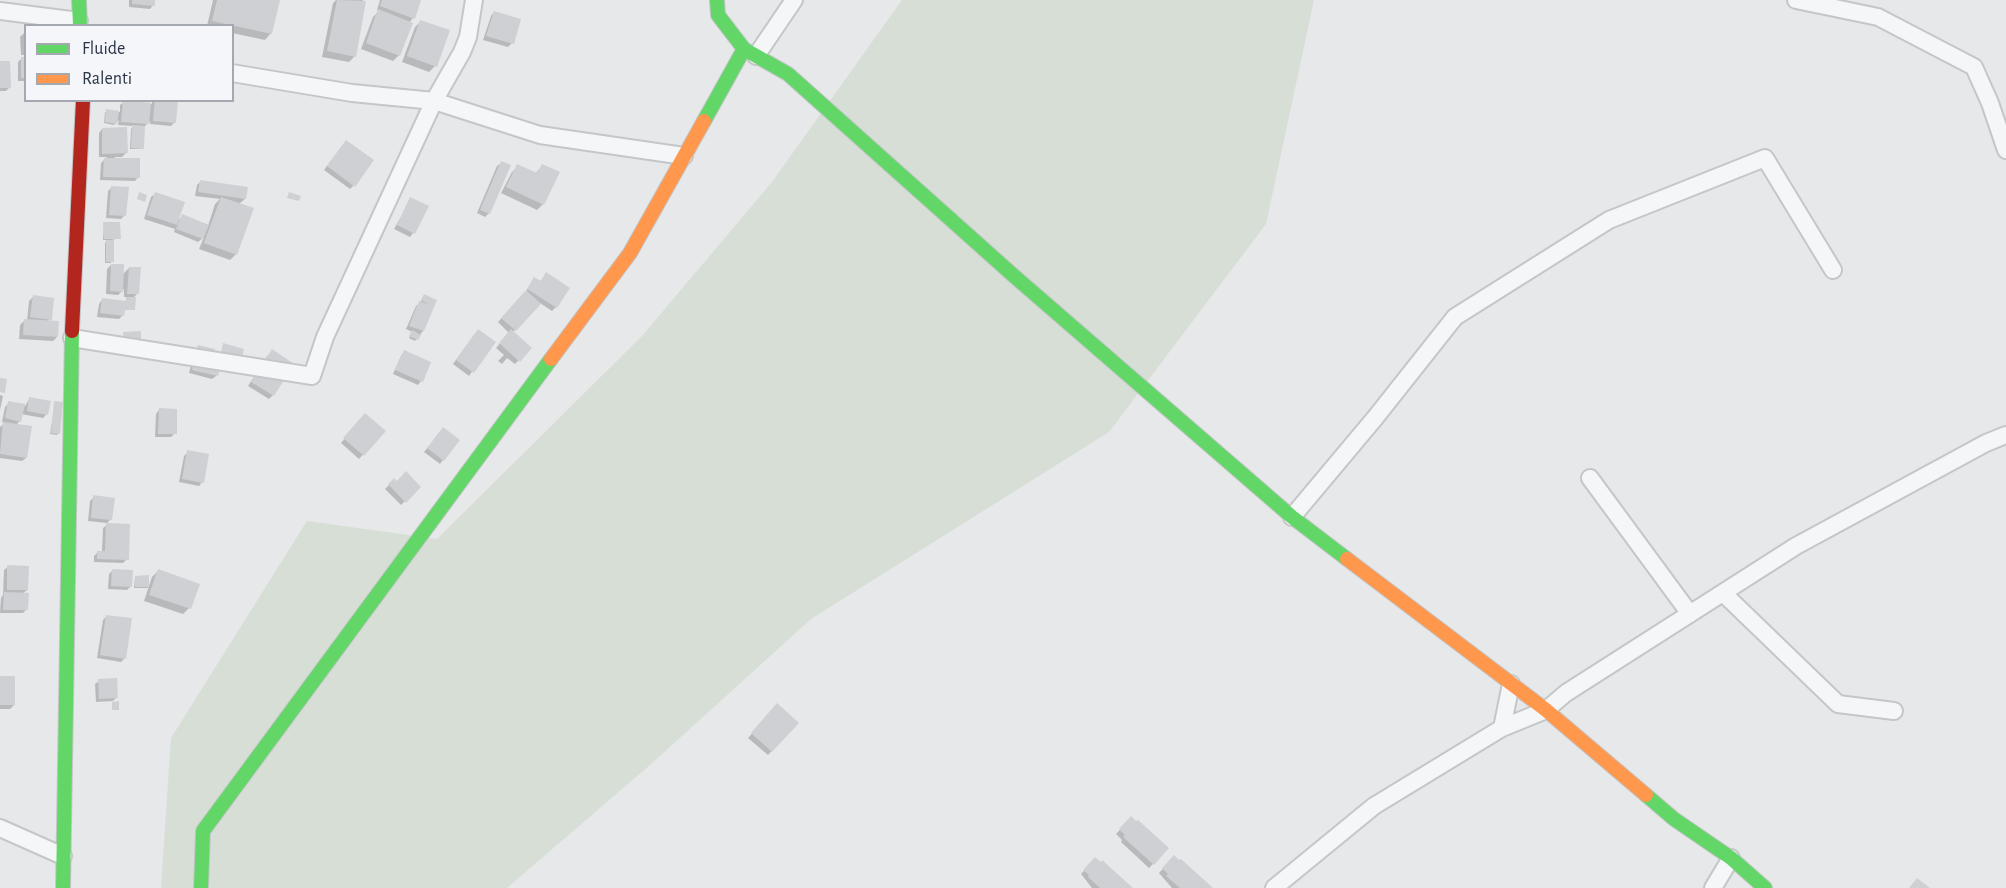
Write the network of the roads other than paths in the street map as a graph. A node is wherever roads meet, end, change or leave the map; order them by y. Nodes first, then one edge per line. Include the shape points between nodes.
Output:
1 (79, 0) edge
2 (474, 0) edge
3 (717, 0) edge
4 (794, 0) edge
5 (1796, 0) edge
6 (0, 11) edge
7 (79, 23) edge
8 (750, 53) junction
9 (234, 73) edge
10 (434, 101) junction
11 (83, 102) edge
12 (2006, 150) edge
13 (684, 156) junction
14 (1833, 270) dead end
15 (72, 338) junction
16 (2006, 435) edge
17 (1590, 478) dead end
18 (1292, 517) junction
19 (1723, 593) junction
20 (1690, 614) junction
21 (1511, 684) junction
22 (1546, 710) junction
23 (1894, 711) dead end
24 (1502, 728) junction
25 (0, 828) edge
26 (63, 856) junction
27 (1731, 858) junction
28 (63, 888) edge
29 (201, 888) edge
30 (1274, 888) edge
31 (1713, 888) edge
32 (1765, 888) edge

1 - 7 street
2 - 10 street via 468,37
3 - 8 street via 718,15
4 - 8 street
5 - 12 street via 1878,17 1974,67
6 - 7 street
8 - 13 street
8 - 18 street via 788,74
9 - 10 street via 352,93
10 - 13 street via 540,135
10 - 15 street via 325,337 312,376
11 - 15 street
13 - 29 street via 630,253 203,831
14 - 18 street via 1766,158 1609,220 1455,317
15 - 26 street
16 - 19 street via 1796,546
17 - 20 street
18 - 21 street
19 - 20 street
19 - 23 street via 1838,704
20 - 22 street via 1566,693
21 - 22 street
21 - 24 street
22 - 24 street
22 - 27 street via 1674,819
24 - 30 street via 1374,806
25 - 26 street
26 - 28 street
27 - 31 street
27 - 32 street

